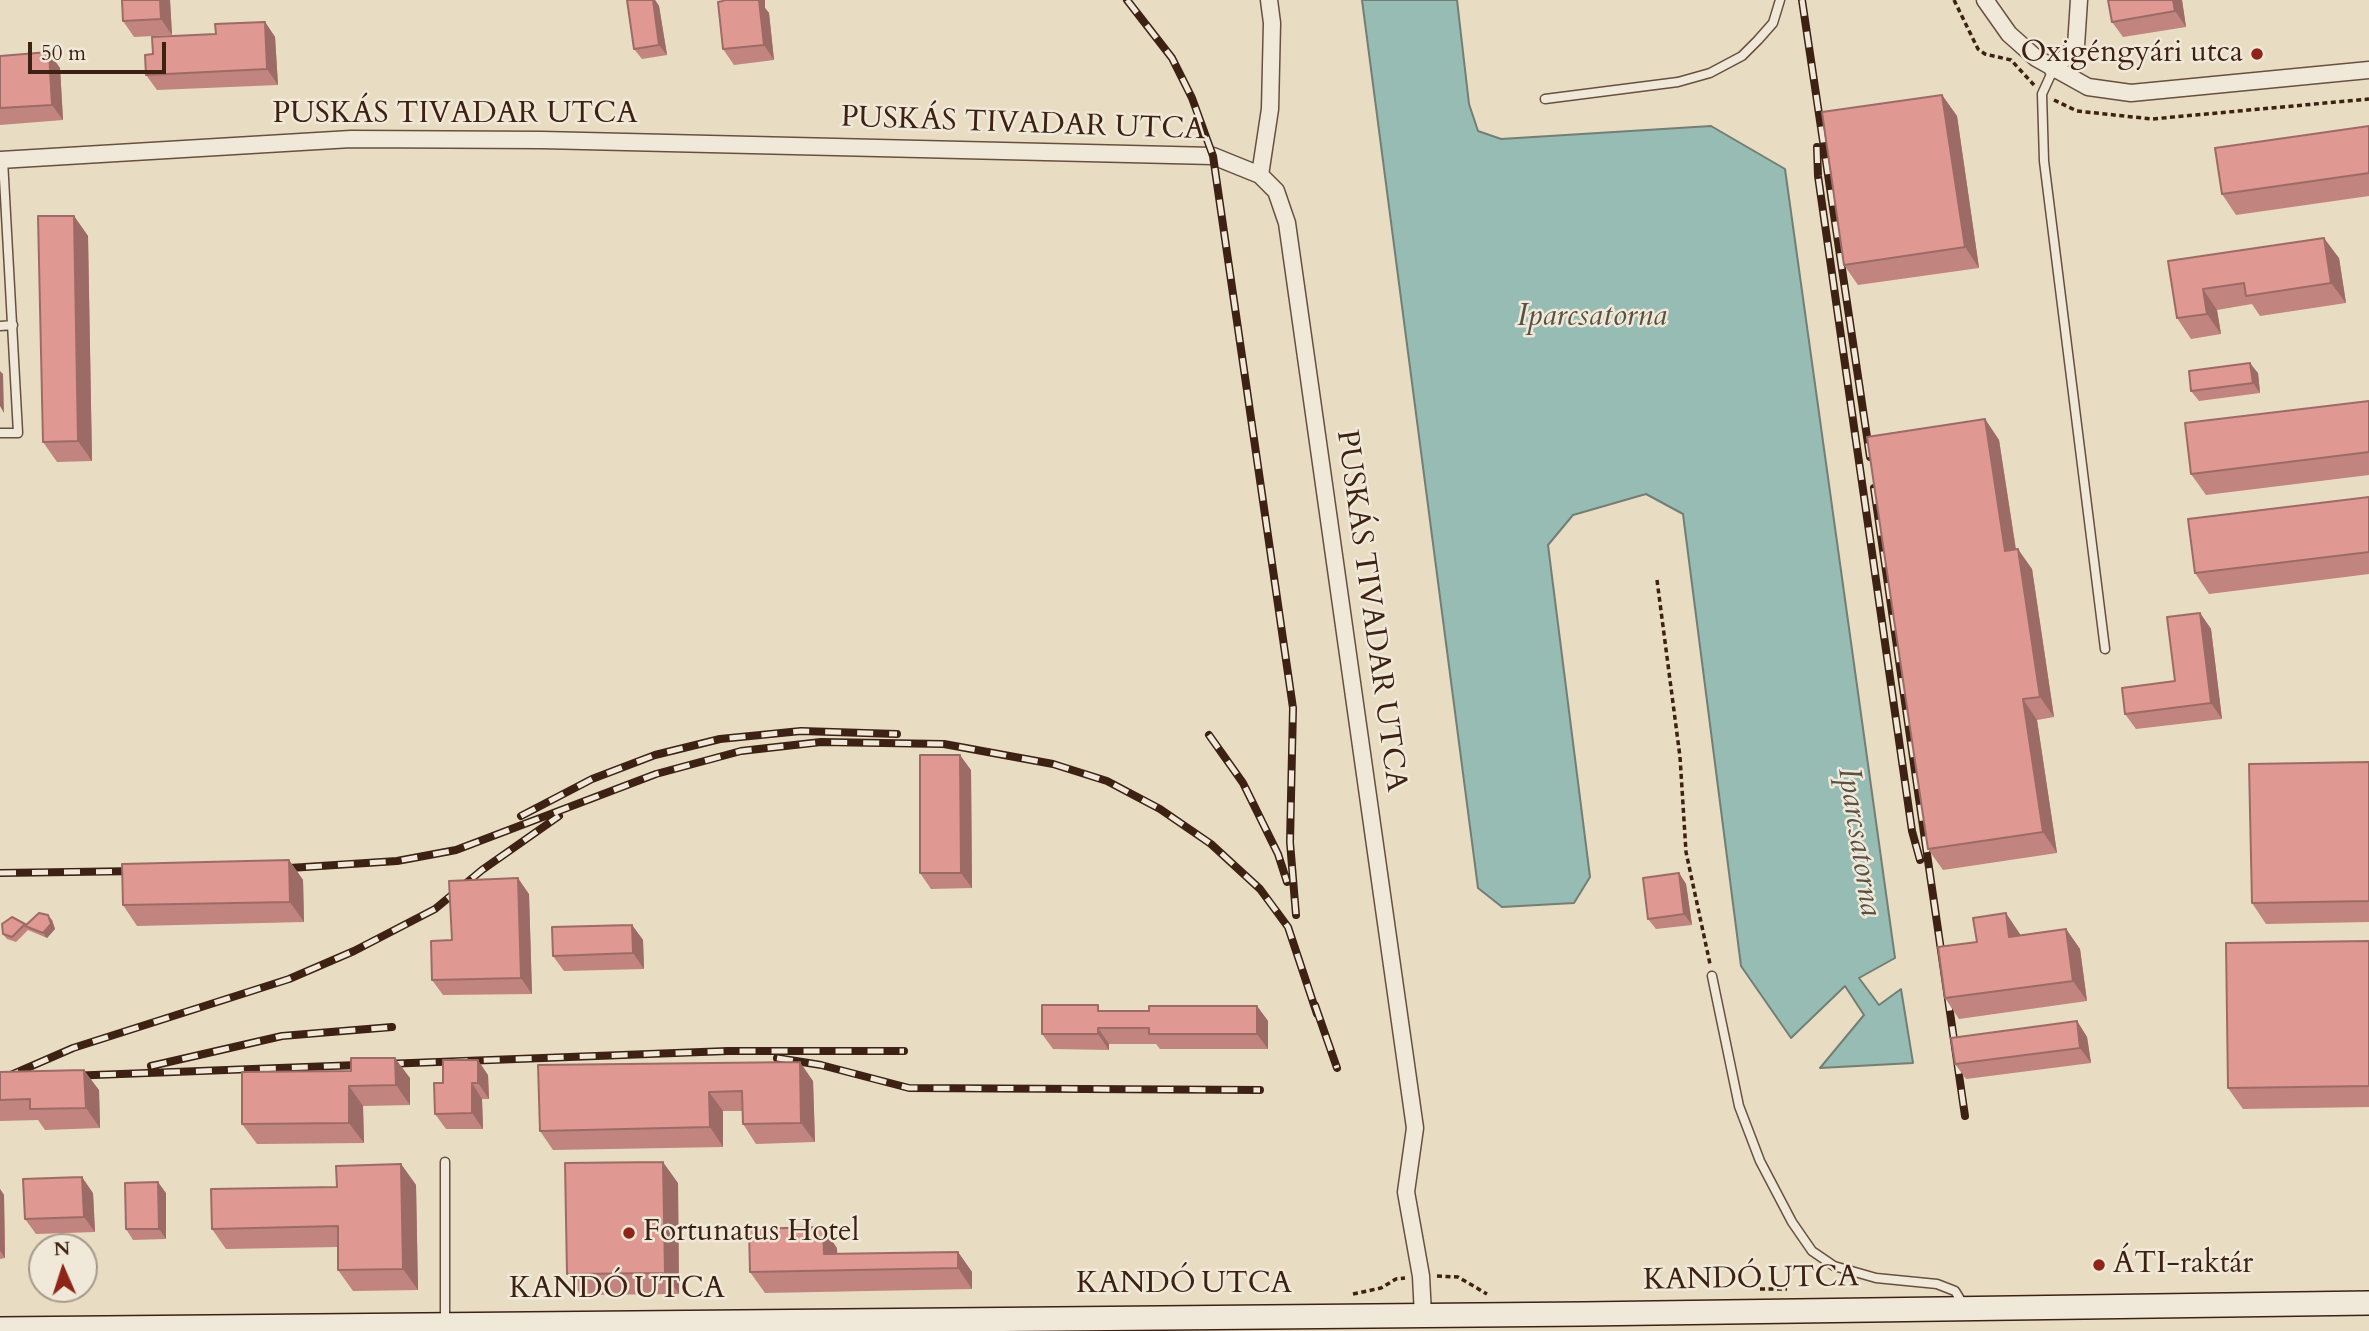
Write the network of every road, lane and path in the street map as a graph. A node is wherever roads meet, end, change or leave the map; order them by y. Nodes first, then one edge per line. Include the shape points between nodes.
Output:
1 (1269, 0) edge
2 (1780, 0) edge
3 (1985, 0) edge
4 (2079, 0) edge
5 (2053, 70) junction
6 (2369, 70) edge
7 (1545, 99) dead end
8 (1, 160) edge
9 (1259, 175) junction
10 (3, 208) edge
11 (0, 326) edge
12 (13, 326) junction
13 (0, 433) edge
14 (1657, 580) dead end
15 (2105, 649) dead end
16 (1712, 976) joint
17 (445, 1162) dead end
18 (2369, 1303) edge
19 (1967, 1310) junction
20 (1423, 1315) junction
21 (445, 1323) junction
22 (0, 1329) edge

1 - 9 street via 1270,109
2 - 7 lane via 1773,23 1758,40 1710,73 1678,82
3 - 5 street via 2009,34
4 - 5 street via 2076,46
5 - 6 street via 2088,87 2131,93
5 - 15 lane via 2042,93 2044,161
8 - 9 street, PUSKÁS TIVADAR UTCA via 351,139 542,140 1213,156
8 - 10 lane
9 - 20 street, PUSKÁS TIVADAR UTCA via 1276,191 1293,264 1415,1128 1406,1192
10 - 12 lane
11 - 12 lane
12 - 13 lane via 18,433
14 - 16 path via 1680,757 1686,852
16 - 19 lane via 1739,1106 1766,1173 1812,1251 1834,1266 1865,1275 1937,1284 1955,1291
17 - 21 lane
18 - 19 street, KANDÓ UTCA
19 - 20 street, KANDÓ UTCA
20 - 21 street, KANDÓ UTCA
21 - 22 street, KANDÓ UTCA

